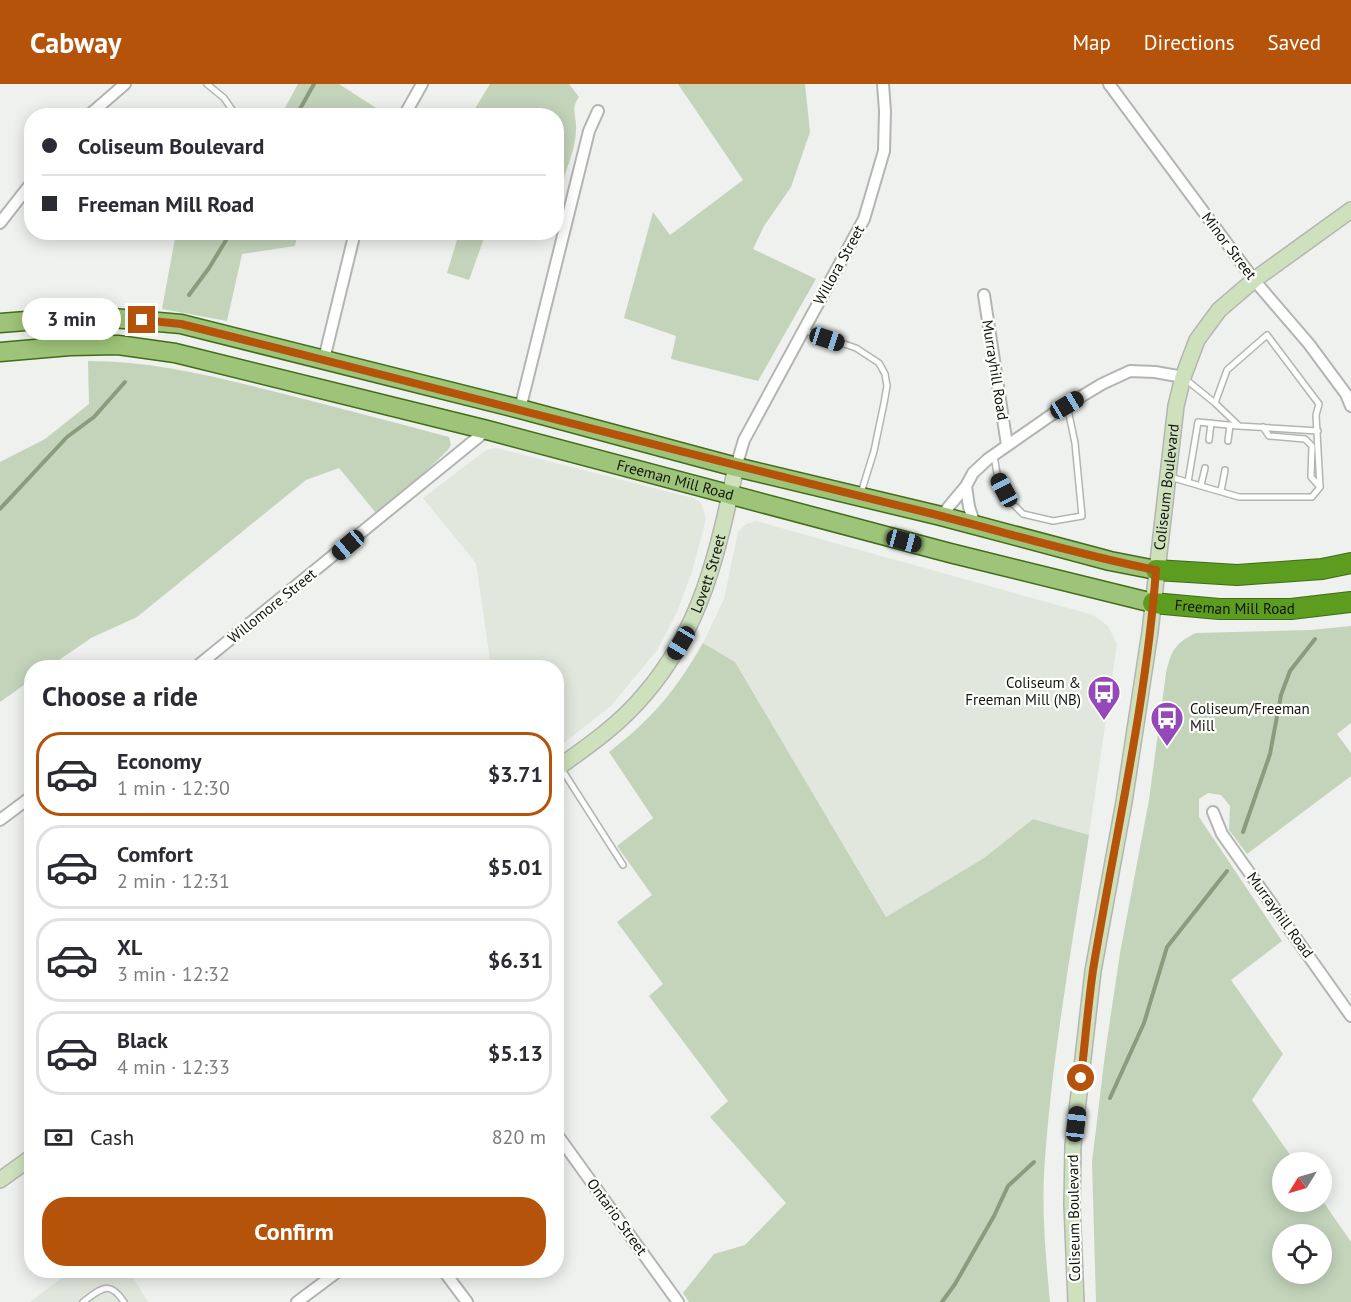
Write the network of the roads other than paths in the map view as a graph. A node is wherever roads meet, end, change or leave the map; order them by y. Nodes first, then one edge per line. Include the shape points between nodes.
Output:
1 (125, 84) edge
2 (207, 84) edge
3 (422, 84) edge
4 (883, 84) edge
5 (1109, 84) edge
6 (97, 108) edge
7 (231, 108) edge
8 (408, 108) edge
9 (598, 111) dead end
10 (24, 192) edge
11 (1351, 210) edge
12 (0, 223) edge
13 (564, 232) edge
14 (353, 240) edge
15 (562, 240) edge
16 (1254, 280) junction
17 (984, 295) dead end
18 (0, 322) edge
19 (803, 330) junction
20 (0, 352) edge
21 (324, 359) junction
22 (1183, 377) junction
23 (1215, 403) junction
24 (1067, 405) junction
25 (1351, 406) edge
26 (520, 409) junction
27 (1211, 423) junction
28 (1230, 425) junction
29 (1239, 426) junction
30 (1263, 428) junction
31 (487, 430) junction
32 (1318, 431) junction
33 (1209, 440) dead end
34 (1228, 441) dead end
35 (1007, 445) junction
36 (993, 455) junction
37 (736, 467) junction
38 (1204, 468) dead end
39 (1225, 470) dead end
40 (1167, 476) junction
41 (1188, 482) junction
42 (1201, 485) junction
43 (966, 486) junction
44 (1320, 487) junction
45 (1221, 491) junction
46 (730, 494) junction
47 (860, 498) junction
48 (942, 516) junction
49 (975, 525) junction
50 (1351, 563) edge
51 (1156, 570) junction
52 (1351, 602) edge
53 (1153, 603) junction
54 (208, 657) junction
55 (204, 660) edge
56 (210, 660) edge
57 (564, 763) edge
58 (564, 777) edge
59 (24, 802) edge
60 (1213, 812) dead end
61 (0, 820) edge
62 (623, 865) dead end
63 (1351, 1016) edge
64 (564, 1144) edge
65 (24, 1163) edge
66 (0, 1180) edge
67 (329, 1278) edge
68 (449, 1278) edge
69 (83, 1302) edge
70 (124, 1302) edge
71 (297, 1302) edge
72 (467, 1302) edge
73 (678, 1302) edge
74 (1076, 1302) edge

1 - 6 street
2 - 7 lane
3 - 8 street
4 - 19 street, Willora Street via 884,151 864,219
5 - 16 street, Minor Street
9 - 13 street via 589,131
10 - 12 street
11 - 16 street, Coliseum Boulevard
14 - 21 street
15 - 26 street
16 - 22 street, Coliseum Boulevard via 1219,310 1197,339
16 - 25 street, Minor Street via 1309,344
17 - 35 street, Murrayhill Road
18 - 21 main road, Freeman Mill Road via 90,316 181,324
19 - 37 street, Willora Street via 744,440
19 - 47 lane via 856,348 879,363 885,374 885,403
20 - 31 main road, Freeman Mill Road via 118,345 175,353
21 - 26 main road, Freeman Mill Road
22 - 23 lane
22 - 24 street via 1130,371
22 - 40 street, Coliseum Boulevard
23 - 29 lane
23 - 32 lane via 1227,370 1268,335 1319,404
24 - 35 street
24 - 36 lane via 1082,516 1053,521 1023,514 998,479
26 - 37 main road, Freeman Mill Road
27 - 28 lane
27 - 33 lane
27 - 41 lane via 1198,422
28 - 29 lane
28 - 34 lane
29 - 30 lane
30 - 32 lane
30 - 44 lane via 1269,436 1305,439 1312,446 1311,477
31 - 46 main road, Freeman Mill Road
31 - 54 street, Willomore Street
32 - 44 lane
35 - 36 street
36 - 43 street via 973,473
37 - 46 street, Lovett Street
37 - 47 main road, Freeman Mill Road
38 - 42 lane
39 - 45 lane
40 - 41 lane
40 - 51 street, Coliseum Boulevard
41 - 42 lane
42 - 45 lane
43 - 48 street
43 - 49 street
44 - 45 lane via 1312,497 1239,497
46 - 53 main road, Freeman Mill Road
46 - 57 street, Lovett Street via 705,589 688,632 630,710
47 - 48 main road, Freeman Mill Road
48 - 49 main road, Freeman Mill Road
49 - 51 main road, Freeman Mill Road
50 - 51 highway, Freeman Mill Road via 1237,576
51 - 53 street, Coliseum Boulevard
52 - 53 highway, Freeman Mill Road via 1291,609 1219,609
53 - 74 street, Coliseum Boulevard via 1124,801 1093,971 1073,1146
54 - 55 street, Willomore Street
54 - 56 lane
58 - 62 lane
59 - 61 street
60 - 63 street, Murrayhill Road via 1222,834
64 - 73 street, Ontario Street
65 - 66 street
67 - 71 street
68 - 72 street
69 - 70 lane via 109,1288

